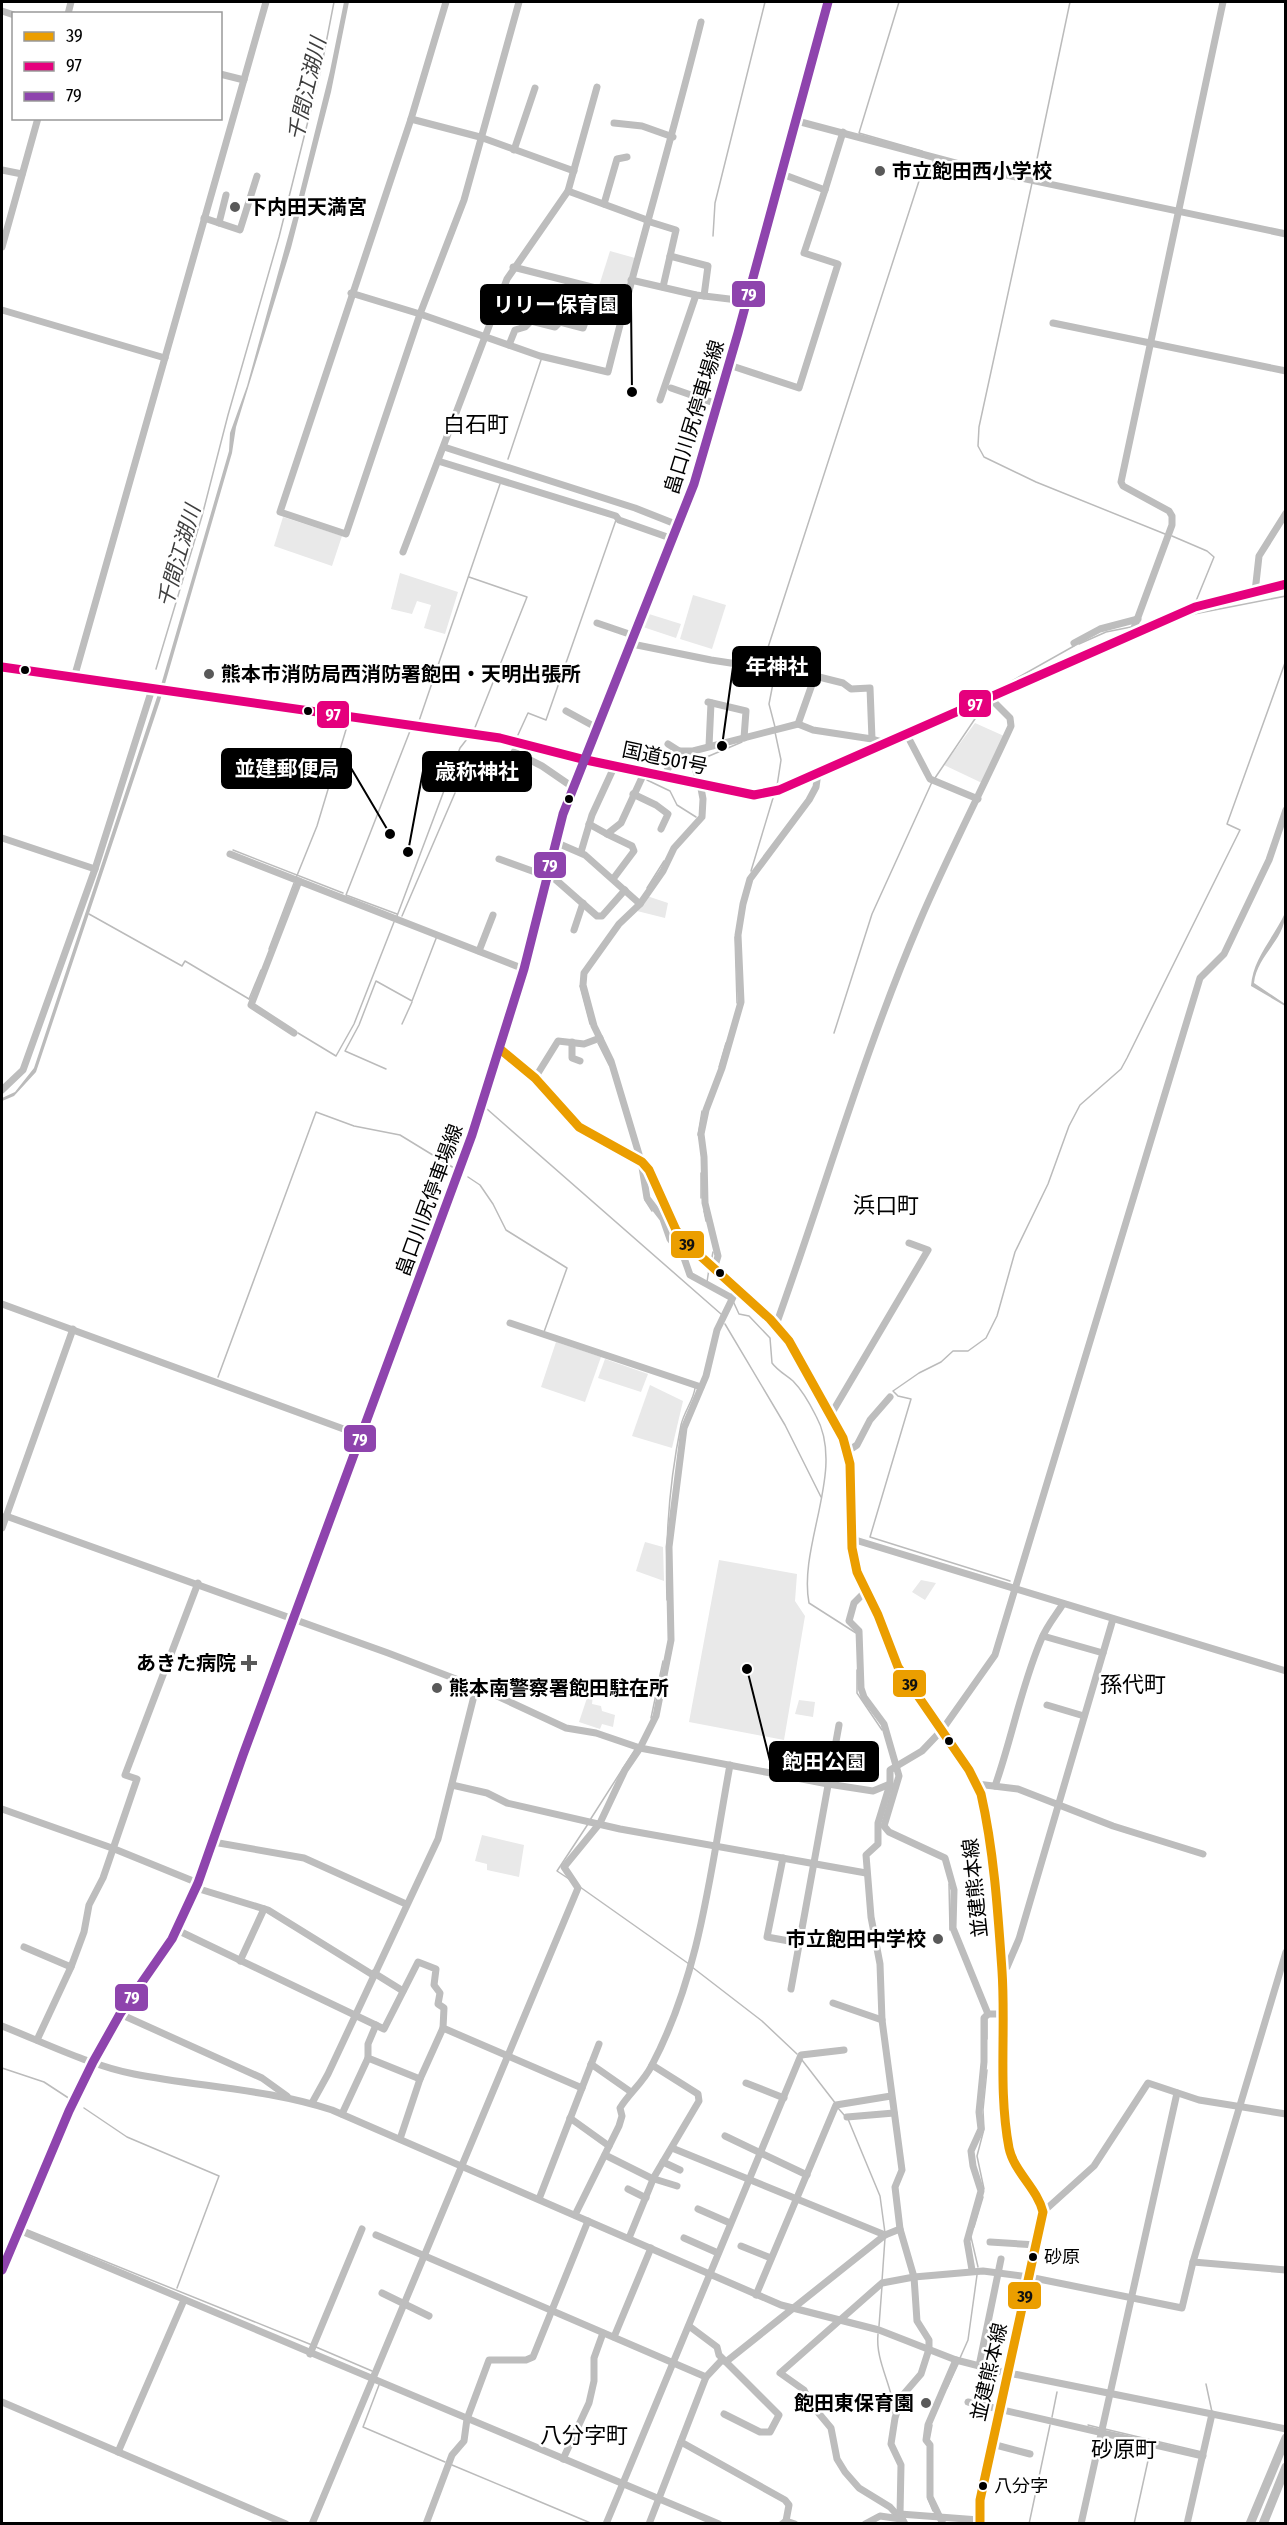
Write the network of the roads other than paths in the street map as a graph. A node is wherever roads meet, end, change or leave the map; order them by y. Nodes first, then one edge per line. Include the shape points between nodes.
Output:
1 (266, 2) edge
2 (446, 2) edge
3 (519, 2) edge
4 (828, 2) edge
5 (1223, 2) edge
6 (701, 22) dead end
7 (222, 74) edge
8 (244, 80) junction
9 (597, 87) dead end
10 (535, 88) dead end
11 (411, 118) junction
12 (37, 120) edge
13 (797, 121) junction
14 (614, 123) dead end
15 (843, 132) junction
16 (673, 136) junction
17 (480, 137) junction
18 (514, 150) junction
19 (627, 158) dead end
20 (2, 170) edge
21 (574, 171) junction
22 (22, 174) junction
23 (782, 174) junction
24 (257, 176) dead end
25 (825, 190) junction
26 (568, 191) junction
27 (226, 195) dead end
28 (604, 204) junction
29 (1179, 212) junction
30 (204, 218) junction
31 (647, 221) junction
32 (219, 223) junction
33 (1286, 234) edge
34 (2, 247) edge
35 (670, 256) junction
36 (513, 267) junction
37 (631, 280) junction
38 (663, 287) junction
39 (597, 288) junction
40 (351, 293) junction
41 (700, 295) junction
42 (627, 296) junction
43 (746, 301) junction
44 (2, 310) edge
45 (420, 314) junction
46 (1053, 322) dead end
47 (486, 336) junction
48 (1151, 344) junction
49 (509, 345) junction
50 (165, 358) junction
51 (729, 365) junction
52 (1286, 371) edge
53 (670, 388) dead end
54 (660, 400) dead end
55 (717, 404) junction
56 (444, 447) junction
57 (438, 461) junction
58 (1286, 513) edge
59 (678, 525) junction
60 (673, 539) junction
61 (403, 552) dead end
62 (1286, 584) edge
63 (1256, 592) junction
64 (1138, 620) junction
65 (597, 623) dead end
66 (1130, 638) junction
67 (633, 640) junction
68 (1074, 643) dead end
69 (2, 667) edge
70 (815, 676) junction
71 (74, 678) junction
72 (158, 690) junction
73 (991, 699) junction
74 (566, 711) dead end
75 (798, 724) junction
76 (599, 729) junction
77 (907, 735) junction
78 (744, 738) junction
79 (872, 739) junction
80 (886, 743) junction
81 (668, 744) dead end
82 (709, 746) junction
83 (679, 751) junction
84 (514, 752) dead end
85 (586, 760) junction
86 (615, 765) junction
87 (645, 771) junction
88 (818, 773) junction
89 (664, 775) junction
90 (700, 783) junction
91 (574, 788) junction
92 (633, 794) junction
93 (978, 799) junction
94 (1286, 810) edge
95 (589, 824) junction
96 (661, 829) dead end
97 (607, 834) junction
98 (2, 838) edge
99 (555, 842) junction
100 (581, 852) junction
101 (230, 854) dead end
102 (499, 860) dead end
103 (95, 869) junction
104 (547, 874) junction
105 (613, 879) junction
106 (299, 881) junction
107 (625, 890) junction
108 (639, 902) junction
109 (583, 903) junction
110 (493, 915) dead end
111 (574, 930) dead end
112 (478, 951) junction
113 (524, 969) junction
114 (294, 1033) dead end
115 (600, 1038) junction
116 (572, 1042) junction
117 (500, 1049) junction
118 (580, 1061) dead end
119 (535, 1078) junction
120 (2, 1090) edge
121 (641, 1161) junction
122 (909, 1243) dead end
123 (714, 1269) junction
124 (733, 1297) junction
125 (2, 1304) edge
126 (510, 1323) dead end
127 (776, 1325) junction
128 (73, 1329) junction
129 (701, 1387) junction
130 (890, 1397) dead end
131 (830, 1416) junction
132 (360, 1435) junction
133 (849, 1451) junction
134 (6, 1516) junction
135 (2, 1528) edge
136 (852, 1539) junction
137 (198, 1583) junction
138 (1013, 1589) junction
139 (866, 1591) junction
140 (1063, 1604) junction
141 (293, 1619) junction
142 (1113, 1619) junction
143 (1043, 1636) junction
144 (1103, 1653) junction
145 (1286, 1671) edge
146 (476, 1688) junction
147 (1047, 1705) dead end
148 (1084, 1716) junction
149 (839, 1725) dead end
150 (942, 1730) junction
151 (640, 1748) junction
152 (730, 1765) junction
153 (897, 1766) junction
154 (828, 1784) junction
155 (890, 1784) junction
156 (977, 1784) junction
157 (452, 1785) junction
158 (995, 1786) junction
159 (1058, 1806) junction
160 (2, 1809) edge
161 (600, 1823) junction
162 (213, 1842) junction
163 (715, 1846) junction
164 (112, 1848) junction
165 (1203, 1854) dead end
166 (783, 1858) junction
167 (815, 1864) junction
168 (866, 1873) junction
169 (197, 1886) junction
170 (406, 1904) junction
171 (264, 1909) junction
172 (177, 1930) junction
173 (800, 1943) junction
174 (24, 1947) dead end
175 (1286, 1952) edge
176 (240, 1961) junction
177 (71, 1967) junction
178 (1002, 1971) junction
179 (374, 1974) junction
180 (791, 1989) dead end
181 (403, 1990) junction
182 (834, 2003) dead end
183 (120, 2014) junction
184 (356, 2014) junction
185 (988, 2014) junction
186 (1002, 2014) junction
187 (882, 2020) junction
188 (376, 2025) junction
189 (2, 2026) edge
190 (443, 2028) junction
191 (37, 2040) junction
192 (599, 2044) dead end
193 (844, 2050) dead end
194 (508, 2056) junction
195 (368, 2058) junction
196 (93, 2062) junction
197 (591, 2064) junction
198 (652, 2065) junction
199 (420, 2079) junction
200 (746, 2083) dead end
201 (582, 2088) junction
202 (631, 2092) junction
203 (1177, 2093) junction
204 (891, 2096) junction
205 (289, 2097) junction
206 (784, 2098) junction
207 (312, 2103) junction
208 (1239, 2109) junction
209 (894, 2113) junction
210 (342, 2114) junction
211 (1286, 2114) edge
212 (847, 2117) dead end
213 (570, 2118) junction
214 (725, 2136) dead end
215 (400, 2139) junction
216 (609, 2146) junction
217 (672, 2148) junction
218 (760, 2153) junction
219 (605, 2155) junction
220 (663, 2162) junction
221 (461, 2166) junction
222 (680, 2170) dead end
223 (807, 2175) junction
224 (654, 2178) junction
225 (748, 2179) junction
226 (677, 2186) dead end
227 (628, 2189) dead end
228 (646, 2198) junction
229 (538, 2199) junction
230 (796, 2199) junction
231 (698, 2210) dead end
232 (1043, 2212) junction
233 (575, 2215) junction
234 (588, 2221) junction
235 (730, 2223) junction
236 (362, 2229) dead end
237 (900, 2229) junction
238 (19, 2230) junction
239 (376, 2235) dead end
240 (885, 2235) junction
241 (629, 2238) junction
242 (684, 2238) dead end
243 (990, 2242) dead end
244 (1036, 2245) junction
245 (741, 2246) dead end
246 (651, 2248) junction
247 (718, 2253) junction
248 (422, 2255) junction
249 (771, 2258) junction
250 (1001, 2259) dead end
251 (1193, 2262) junction
252 (972, 2270) junction
253 (1286, 2270) edge
254 (2, 2271) edge
255 (998, 2273) junction
256 (710, 2275) junction
257 (914, 2277) junction
258 (1029, 2277) junction
259 (382, 2293) dead end
260 (756, 2295) junction
261 (1131, 2298) junction
262 (184, 2300) junction
263 (403, 2302) junction
264 (794, 2310) junction
265 (550, 2311) junction
266 (429, 2316) dead end
267 (840, 2321) junction
268 (689, 2326) junction
269 (603, 2333) junction
270 (614, 2337) junction
271 (312, 2348) junction
272 (929, 2349) junction
273 (956, 2360) junction
274 (727, 2361) junction
275 (673, 2362) junction
276 (979, 2366) junction
277 (1007, 2373) junction
278 (706, 2377) junction
279 (372, 2379) junction
280 (1110, 2395) junction
281 (968, 2402) dead end
282 (2, 2403) edge
283 (1000, 2409) junction
284 (1212, 2414) junction
285 (724, 2415) dead end
286 (467, 2419) junction
287 (1286, 2429) edge
288 (1101, 2433) junction
289 (1286, 2438) edge
290 (681, 2442) junction
291 (992, 2444) junction
292 (118, 2452) junction
293 (1030, 2454) dead end
294 (1203, 2456) junction
295 (563, 2459) junction
296 (1286, 2467) edge
297 (622, 2484) junction
298 (659, 2499) junction
299 (902, 2519) edge
300 (942, 2521) edge
301 (784, 2522) edge
302 (979, 2522) edge
303 (286, 2523) edge
304 (312, 2523) edge
305 (426, 2523) edge
306 (606, 2523) edge
307 (649, 2523) edge
308 (718, 2523) edge
309 (795, 2523) edge
310 (865, 2523) edge
311 (1081, 2523) edge
312 (1187, 2523) edge
313 (1250, 2523) edge
314 (1263, 2523) edge

1 - 8 street
2 - 11 street
3 - 17 street
4 - 13 main road, 畠口川尻停車場線
5 - 29 street
6 - 16 street
7 - 8 street
8 - 30 street
9 - 21 street
10 - 18 street
11 - 17 street
11 - 40 street
12 - 22 street
13 - 15 street
13 - 23 main road, 畠口川尻停車場線
14 - 16 street via 642,126
15 - 25 street
15 - 29 street via 978,169
16 - 31 street
17 - 18 street
17 - 45 street via 464,200
18 - 21 street
19 - 28 street via 617,159
20 - 22 street
21 - 26 street
22 - 34 street
23 - 25 street
23 - 43 main road, 畠口川尻停車場線
24 - 32 street via 240,230
25 - 51 street via 804,253 838,264 799,388
26 - 28 street
26 - 36 street
27 - 32 street
28 - 31 street
29 - 33 street
29 - 48 street
30 - 32 street
30 - 50 street
31 - 35 street via 676,230
31 - 37 street
35 - 38 street
35 - 41 street via 708,266
36 - 39 street
36 - 47 street
37 - 38 street
37 - 42 street
38 - 41 street
39 - 42 street
39 - 49 street via 583,328 531,321 515,330
40 - 45 street
40 - 45 street via 280,512 346,534
41 - 43 street
41 - 54 street
42 - 49 street via 608,372
43 - 51 main road, 畠口川尻停車場線
44 - 50 street
45 - 47 street
46 - 48 street
47 - 49 street
47 - 56 street
48 - 52 street
48 - 64 street via 1122,482 1169,511 1172,525
50 - 71 street
51 - 55 main road, 畠口川尻停車場線
53 - 55 street
55 - 59 main road, 畠口川尻停車場線
56 - 57 street
56 - 59 street
57 - 60 street via 616,516
57 - 61 street
58 - 63 street via 1259,556
59 - 60 main road, 畠口川尻停車場線
60 - 67 main road, 畠口川尻停車場線
62 - 63 highway, 国道501号
63 - 66 highway, 国道501号 via 1196,608
64 - 66 street
64 - 68 street via 1100,629
65 - 67 street
66 - 73 highway, 国道501号
67 - 70 street via 711,660
67 - 76 main road, 畠口川尻停車場線
69 - 71 highway, 国道501号
70 - 75 street
70 - 79 street via 851,689 870,688
71 - 72 highway, 国道501号
72 - 85 highway, 国道501号 via 475,734
72 - 103 street
73 - 77 highway, 国道501号
73 - 93 street via 1010,718 1011,726
74 - 76 street
75 - 78 street
75 - 79 street
76 - 85 main road, 畠口川尻停車場線
77 - 80 highway, 国道501号
77 - 93 street via 930,780
78 - 82 street
78 - 82 street via 746,711 709,702
79 - 80 street
80 - 88 highway, 国道501号
81 - 83 street
82 - 83 street
83 - 89 street
84 - 91 street
85 - 86 highway, 国道501号
85 - 91 main road, 畠口川尻停車場線
86 - 87 highway, 国道501号
86 - 95 street
87 - 89 highway, 国道501号
87 - 92 street
88 - 90 highway, 国道501号 via 778,790 754,795
88 - 123 street via 809,800 750,879 743,904 738,934 741,1002 705,1110 701,1134 705,1203 718,1256
89 - 90 highway, 国道501号
90 - 108 street via 702,817 674,848 663,871
91 - 99 main road, 畠口川尻停車場線
92 - 96 street via 668,814
92 - 97 street via 621,823
93 - 127 street via 918,924
94 - 138 street via 1269,860 1224,954 1200,978
95 - 97 street
95 - 100 street
97 - 105 street via 632,846 634,851
98 - 103 street
99 - 100 street
99 - 104 main road, 畠口川尻停車場線
100 - 105 street
101 - 106 street
102 - 104 street
103 - 120 street via 23,1070
104 - 109 street
104 - 113 main road, 畠口川尻停車場線
105 - 107 street
106 - 112 street
106 - 114 street via 251,1005
107 - 108 street
107 - 109 street via 602,916
108 - 115 street via 584,973 583,985
109 - 111 street
110 - 112 street
112 - 113 street
113 - 117 main road, 畠口川尻停車場線
115 - 116 street via 584,1044
115 - 121 street via 611,1061
116 - 118 street via 572,1058
116 - 119 street via 558,1041
117 - 119 main road, 並建熊本線
117 - 132 main road, 畠口川尻停車場線 via 472,1135
119 - 121 main road, 並建熊本線 via 579,1127
121 - 123 main road, 並建熊本線 via 655,1181 676,1230
121 - 124 street via 649,1204 659,1213 690,1275
122 - 131 street via 928,1250
123 - 124 main road, 並建熊本線
124 - 127 main road, 並建熊本線
124 - 129 street via 717,1329
125 - 128 street
126 - 129 street
127 - 131 main road, 並建熊本線 via 789,1341
128 - 132 street
128 - 134 street
129 - 151 street via 684,1428 671,1516 671,1640 656,1716
130 - 133 street via 870,1420 858,1445
131 - 133 main road, 並建熊本線
132 - 141 main road, 畠口川尻停車場線
133 - 136 main road, 並建熊本線
134 - 135 street
134 - 137 street
136 - 138 street
136 - 139 main road, 並建熊本線 via 854,1562
137 - 141 street
137 - 164 street via 126,1775 137,1779
138 - 140 street
138 - 150 street via 993,1661
139 - 150 main road, 並建熊本線 via 898,1666
139 - 153 street via 854,1604 849,1621 859,1631 861,1688 884,1724
140 - 142 street
140 - 143 street
141 - 146 street
141 - 162 main road, 畠口川尻停車場線
142 - 144 street
142 - 145 street
143 - 144 street
143 - 158 street via 1015,1713 1012,1738
144 - 148 street
146 - 151 street via 566,1728 596,1733
146 - 157 street
147 - 148 street
148 - 159 street
149 - 154 street
150 - 153 street via 922,1751
150 - 156 main road, 並建熊本線
151 - 152 street
151 - 161 street
152 - 154 street
152 - 163 street
153 - 155 street via 890,1770
153 - 185 street via 897,1783 884,1826 948,1863 954,1890 953,1928
154 - 155 street via 873,1791
154 - 167 street
155 - 168 street via 878,1823 878,1844 866,1855
156 - 158 street
156 - 178 main road, 並建熊本線 via 985,1810
157 - 161 street via 487,1793 507,1803
157 - 170 street via 438,1839
158 - 159 street via 1018,1789
159 - 165 street
159 - 178 street via 1019,1939
160 - 164 street
161 - 163 street
161 - 194 street via 564,1867 578,1888
162 - 169 main road, 畠口川尻停車場線
162 - 170 street via 304,1858
163 - 166 street
163 - 198 street via 691,1969
164 - 169 street
164 - 177 street via 89,1905
166 - 167 street
166 - 173 street via 767,1937
167 - 168 street
167 - 173 street
168 - 187 street via 880,1964
169 - 171 street
169 - 172 main road, 畠口川尻停車場線
170 - 179 street
171 - 176 street
171 - 179 street
172 - 176 street
172 - 183 main road, 畠口川尻停車場線
173 - 180 street
174 - 177 street
175 - 208 street
176 - 184 street
177 - 191 street
178 - 186 main road, 並建熊本線
179 - 181 street
179 - 184 street
181 - 188 street via 384,2029
181 - 190 street via 417,1963 436,1969 434,1985 440,1993 438,2004 445,2012
182 - 187 street
183 - 196 main road, 畠口川尻停車場線
183 - 205 street via 262,2078
184 - 188 street
184 - 207 street
185 - 186 street
185 - 252 street via 984,2018 981,2129 971,2151 981,2191 968,2232
186 - 232 main road, 並建熊本線 via 1011,2156
187 - 204 street
188 - 195 street via 368,2044
189 - 191 street
190 - 194 street
190 - 199 street
191 - 196 street
192 - 197 street
193 - 206 street via 801,2055
194 - 201 street
194 - 221 street
195 - 199 street
195 - 210 street
196 - 205 street via 132,2074
196 - 238 main road, 畠口川尻停車場線
197 - 201 street
197 - 202 street
198 - 202 street
198 - 217 street via 699,2096
199 - 215 street
200 - 206 street
201 - 213 street
202 - 216 street via 620,2108 621,2120
203 - 208 street
203 - 232 street via 1148,2083 1094,2166
203 - 261 street
204 - 209 street
204 - 223 street via 836,2105
205 - 207 street
206 - 218 street
207 - 210 street
208 - 211 street
208 - 251 street
209 - 212 street
209 - 237 street via 902,2170 895,2187
210 - 215 street
213 - 216 street
213 - 229 street
214 - 218 street
215 - 221 street
216 - 219 street
217 - 220 street
217 - 225 street
218 - 223 street
218 - 225 street
219 - 224 street
219 - 233 street
220 - 222 street
220 - 224 street
221 - 229 street
221 - 248 street
223 - 230 street
224 - 226 street
224 - 228 street
225 - 230 street
225 - 235 street
227 - 228 street
228 - 241 street
229 - 233 street
230 - 240 street
230 - 249 street
231 - 235 street
232 - 244 main road, 並建熊本線
233 - 234 street
234 - 241 street
234 - 265 street
235 - 247 street
236 - 271 street
237 - 240 street
237 - 257 street
238 - 254 main road, 畠口川尻停車場線
238 - 262 street
239 - 248 street
240 - 264 street
241 - 246 street
242 - 247 street
243 - 244 street
244 - 258 main road, 並建熊本線
245 - 249 street
246 - 256 street
246 - 270 street
247 - 256 street
248 - 263 street
248 - 265 street
249 - 260 street
250 - 255 street
251 - 253 street
251 - 261 street via 1182,2308
252 - 255 street
252 - 257 street
255 - 258 street
255 - 276 street
256 - 260 street
256 - 268 street
257 - 267 street via 882,2283
257 - 272 street via 917,2321 929,2340
258 - 261 street
258 - 277 main road, 並建熊本線
259 - 263 street
260 - 264 street
261 - 280 street
262 - 271 street
262 - 292 street
263 - 266 street
263 - 279 street
264 - 267 street
264 - 274 street
265 - 269 street
265 - 286 street via 533,2357 489,2360
267 - 272 street
267 - 299 street via 780,2373 804,2390 831,2428 842,2468 859,2488
268 - 274 street via 717,2347 719,2355
268 - 275 street
269 - 270 street
269 - 295 street via 594,2358 589,2403
270 - 275 street
271 - 279 street
272 - 273 street
272 - 299 street via 921,2374 902,2396 895,2418 891,2444 901,2465
273 - 276 street
273 - 300 street via 928,2425 926,2440 930,2445 930,2497
274 - 278 street via 721,2361
274 - 285 street via 779,2415 770,2432 760,2432
275 - 278 street
275 - 297 street
276 - 277 street
277 - 280 street
277 - 283 main road, 並建熊本線
278 - 290 street
279 - 286 street
279 - 304 street
280 - 284 street
280 - 288 street
281 - 283 street
282 - 292 street
283 - 288 street
283 - 291 main road, 並建熊本線
284 - 287 street
284 - 294 street
286 - 295 street
286 - 305 street via 464,2441 452,2455
288 - 294 street
288 - 311 street
289 - 313 main road
290 - 298 street
290 - 301 street via 785,2500 789,2505
291 - 293 street
291 - 302 main road, 並建熊本線
292 - 303 street
294 - 312 street
295 - 297 street
296 - 314 main road
297 - 298 street
297 - 306 street
298 - 307 street
298 - 308 street
299 - 300 street
299 - 310 street via 880,2516
300 - 302 street
301 - 309 street

